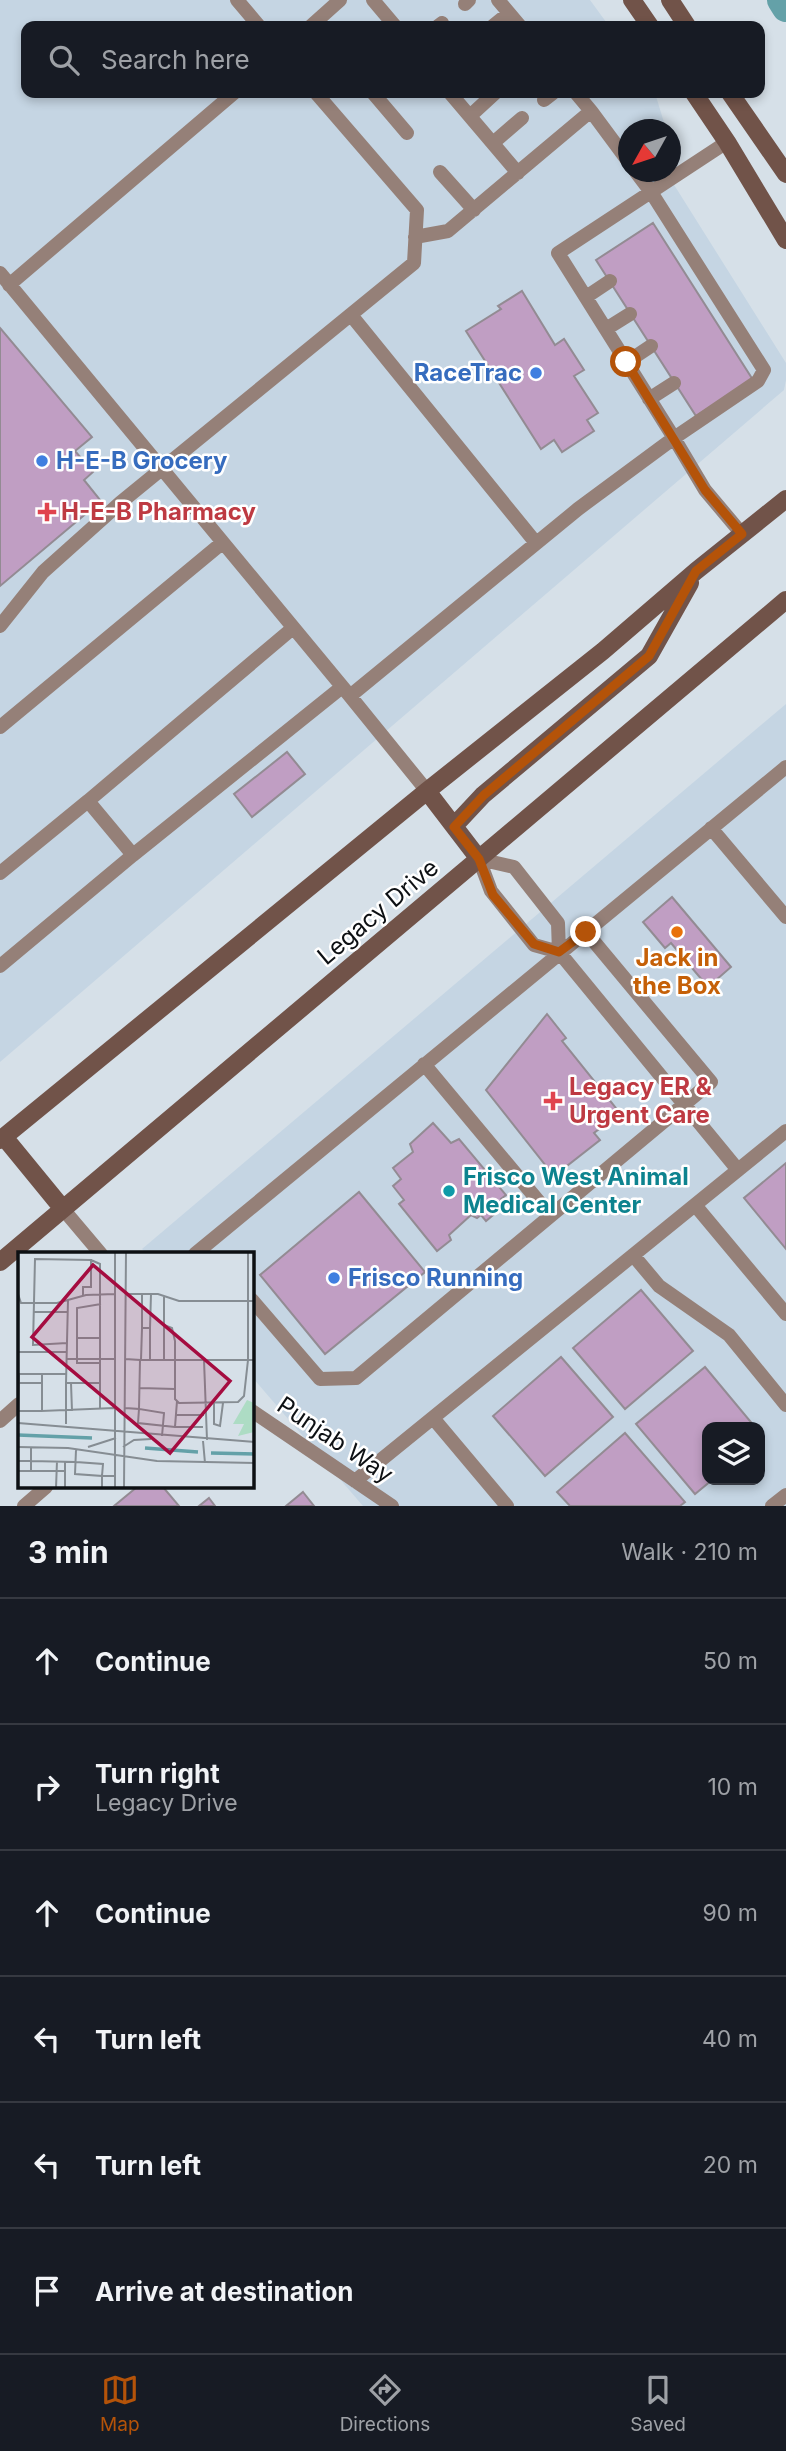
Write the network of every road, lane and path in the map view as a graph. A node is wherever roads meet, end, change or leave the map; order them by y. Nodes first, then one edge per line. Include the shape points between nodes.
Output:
1 (237, 0) edge
2 (340, 0) edge
3 (373, 0) edge
4 (498, 0) edge
5 (632, 0) edge
6 (670, 0) edge
7 (509, 13) junction
8 (255, 21) edge
9 (317, 21) edge
10 (389, 21) edge
11 (499, 21) edge
12 (516, 21) edge
13 (647, 21) edge
14 (684, 21) edge
15 (228, 98) edge
16 (320, 98) edge
17 (377, 98) edge
18 (454, 98) edge
19 (490, 98) edge
20 (580, 98) edge
21 (697, 98) edge
22 (733, 98) edge
23 (591, 111) junction
24 (470, 116) junction
25 (522, 118) dead end
26 (407, 133) dead end
27 (727, 142) junction
28 (493, 143) junction
29 (618, 147) edge
30 (440, 172) dead end
31 (518, 173) junction
32 (786, 174) edge
33 (644, 182) edge
34 (651, 192) junction
35 (474, 210) junction
36 (415, 237) junction
37 (786, 240) edge
38 (700, 269) junction
39 (687, 278) dead end
40 (5, 279) edge
41 (610, 281) dead end
42 (586, 297) junction
43 (630, 314) dead end
44 (351, 315) junction
45 (606, 329) junction
46 (651, 346) dead end
47 (626, 362) junction
48 (674, 383) dead end
49 (649, 399) junction
50 (674, 438) junction
51 (162, 470) junction
52 (786, 499) edge
53 (742, 534) junction
54 (222, 542) junction
55 (536, 543) junction
56 (696, 571) junction
57 (786, 600) edge
58 (0, 626) edge
59 (293, 628) junction
60 (346, 692) junction
61 (0, 725) edge
62 (786, 767) edge
63 (427, 791) junction
64 (88, 801) junction
65 (454, 827) junction
66 (711, 828) junction
67 (133, 855) junction
68 (479, 859) junction
69 (0, 873) edge
70 (786, 917) edge
71 (586, 932) junction
72 (559, 952) junction
73 (0, 966) edge
74 (424, 1064) junction
75 (683, 1105) junction
76 (786, 1131) edge
77 (2, 1138) edge
78 (738, 1170) junction
79 (695, 1205) junction
80 (63, 1209) junction
81 (551, 1216) junction
82 (204, 1251) edge
83 (99, 1252) edge
84 (633, 1255) junction
85 (0, 1262) edge
86 (254, 1302) edge
87 (786, 1314) edge
88 (18, 1405) edge
89 (786, 1405) edge
90 (254, 1412) edge
91 (433, 1418) junction
92 (0, 1421) edge
93 (355, 1481) junction
94 (44, 1489) edge
95 (786, 1495) edge
96 (24, 1506) edge
97 (392, 1506) edge
98 (506, 1506) edge
99 (772, 1506) edge

1 - 8 lane
2 - 9 lane
3 - 10 lane
4 - 7 lane
5 - 13 main road
6 - 14 main road
7 - 11 lane
7 - 12 lane
15 - 40 lane
16 - 36 lane via 417,210
17 - 26 lane
18 - 24 lane
19 - 24 lane
20 - 23 lane
21 - 27 main road
22 - 32 main road
23 - 29 lane
23 - 31 lane
24 - 28 lane
25 - 28 lane
27 - 34 lane
27 - 37 main road
28 - 31 lane
30 - 35 lane
31 - 35 lane
33 - 34 lane
34 - 38 lane via 674,242
34 - 42 lane via 558,253
35 - 36 lane via 448,231
36 - 44 lane via 414,263
38 - 39 lane
38 - 50 lane via 715,306 738,343 764,370 758,381
40 - 51 lane
41 - 42 lane
42 - 45 lane
43 - 45 lane
44 - 51 lane
44 - 55 lane
45 - 47 lane
46 - 47 lane
47 - 49 lane
48 - 49 lane
49 - 50 lane
50 - 53 lane via 705,490
50 - 55 lane
51 - 54 lane
51 - 58 lane via 43,572
52 - 53 main road
53 - 56 main road
54 - 59 lane
54 - 61 lane
55 - 60 lane
56 - 63 main road
56 - 65 main road via 649,656 484,795
57 - 68 main road, Legacy Drive
59 - 60 lane
59 - 64 lane
60 - 63 lane
60 - 67 lane
62 - 66 lane
63 - 65 main road
63 - 77 main road
64 - 67 lane
64 - 69 lane
65 - 68 main road
66 - 70 lane
66 - 71 lane
67 - 73 lane
68 - 72 lane via 491,891 534,944
68 - 72 lane via 514,867 558,923
68 - 80 main road, Legacy Drive
71 - 72 lane
71 - 75 lane via 711,1082
72 - 74 lane
72 - 75 lane
74 - 81 lane
74 - 82 lane
75 - 78 lane
75 - 81 lane
76 - 78 lane
77 - 80 main road
78 - 79 lane
79 - 84 lane
79 - 87 lane
80 - 83 lane
80 - 85 main road, Legacy Drive
81 - 86 lane via 356,1378 320,1380
84 - 89 lane via 659,1286 729,1335
84 - 91 lane
88 - 92 lane
90 - 93 lane, Punjab Way
91 - 93 lane
91 - 98 lane
93 - 97 lane, Punjab Way
94 - 96 lane
95 - 99 lane

